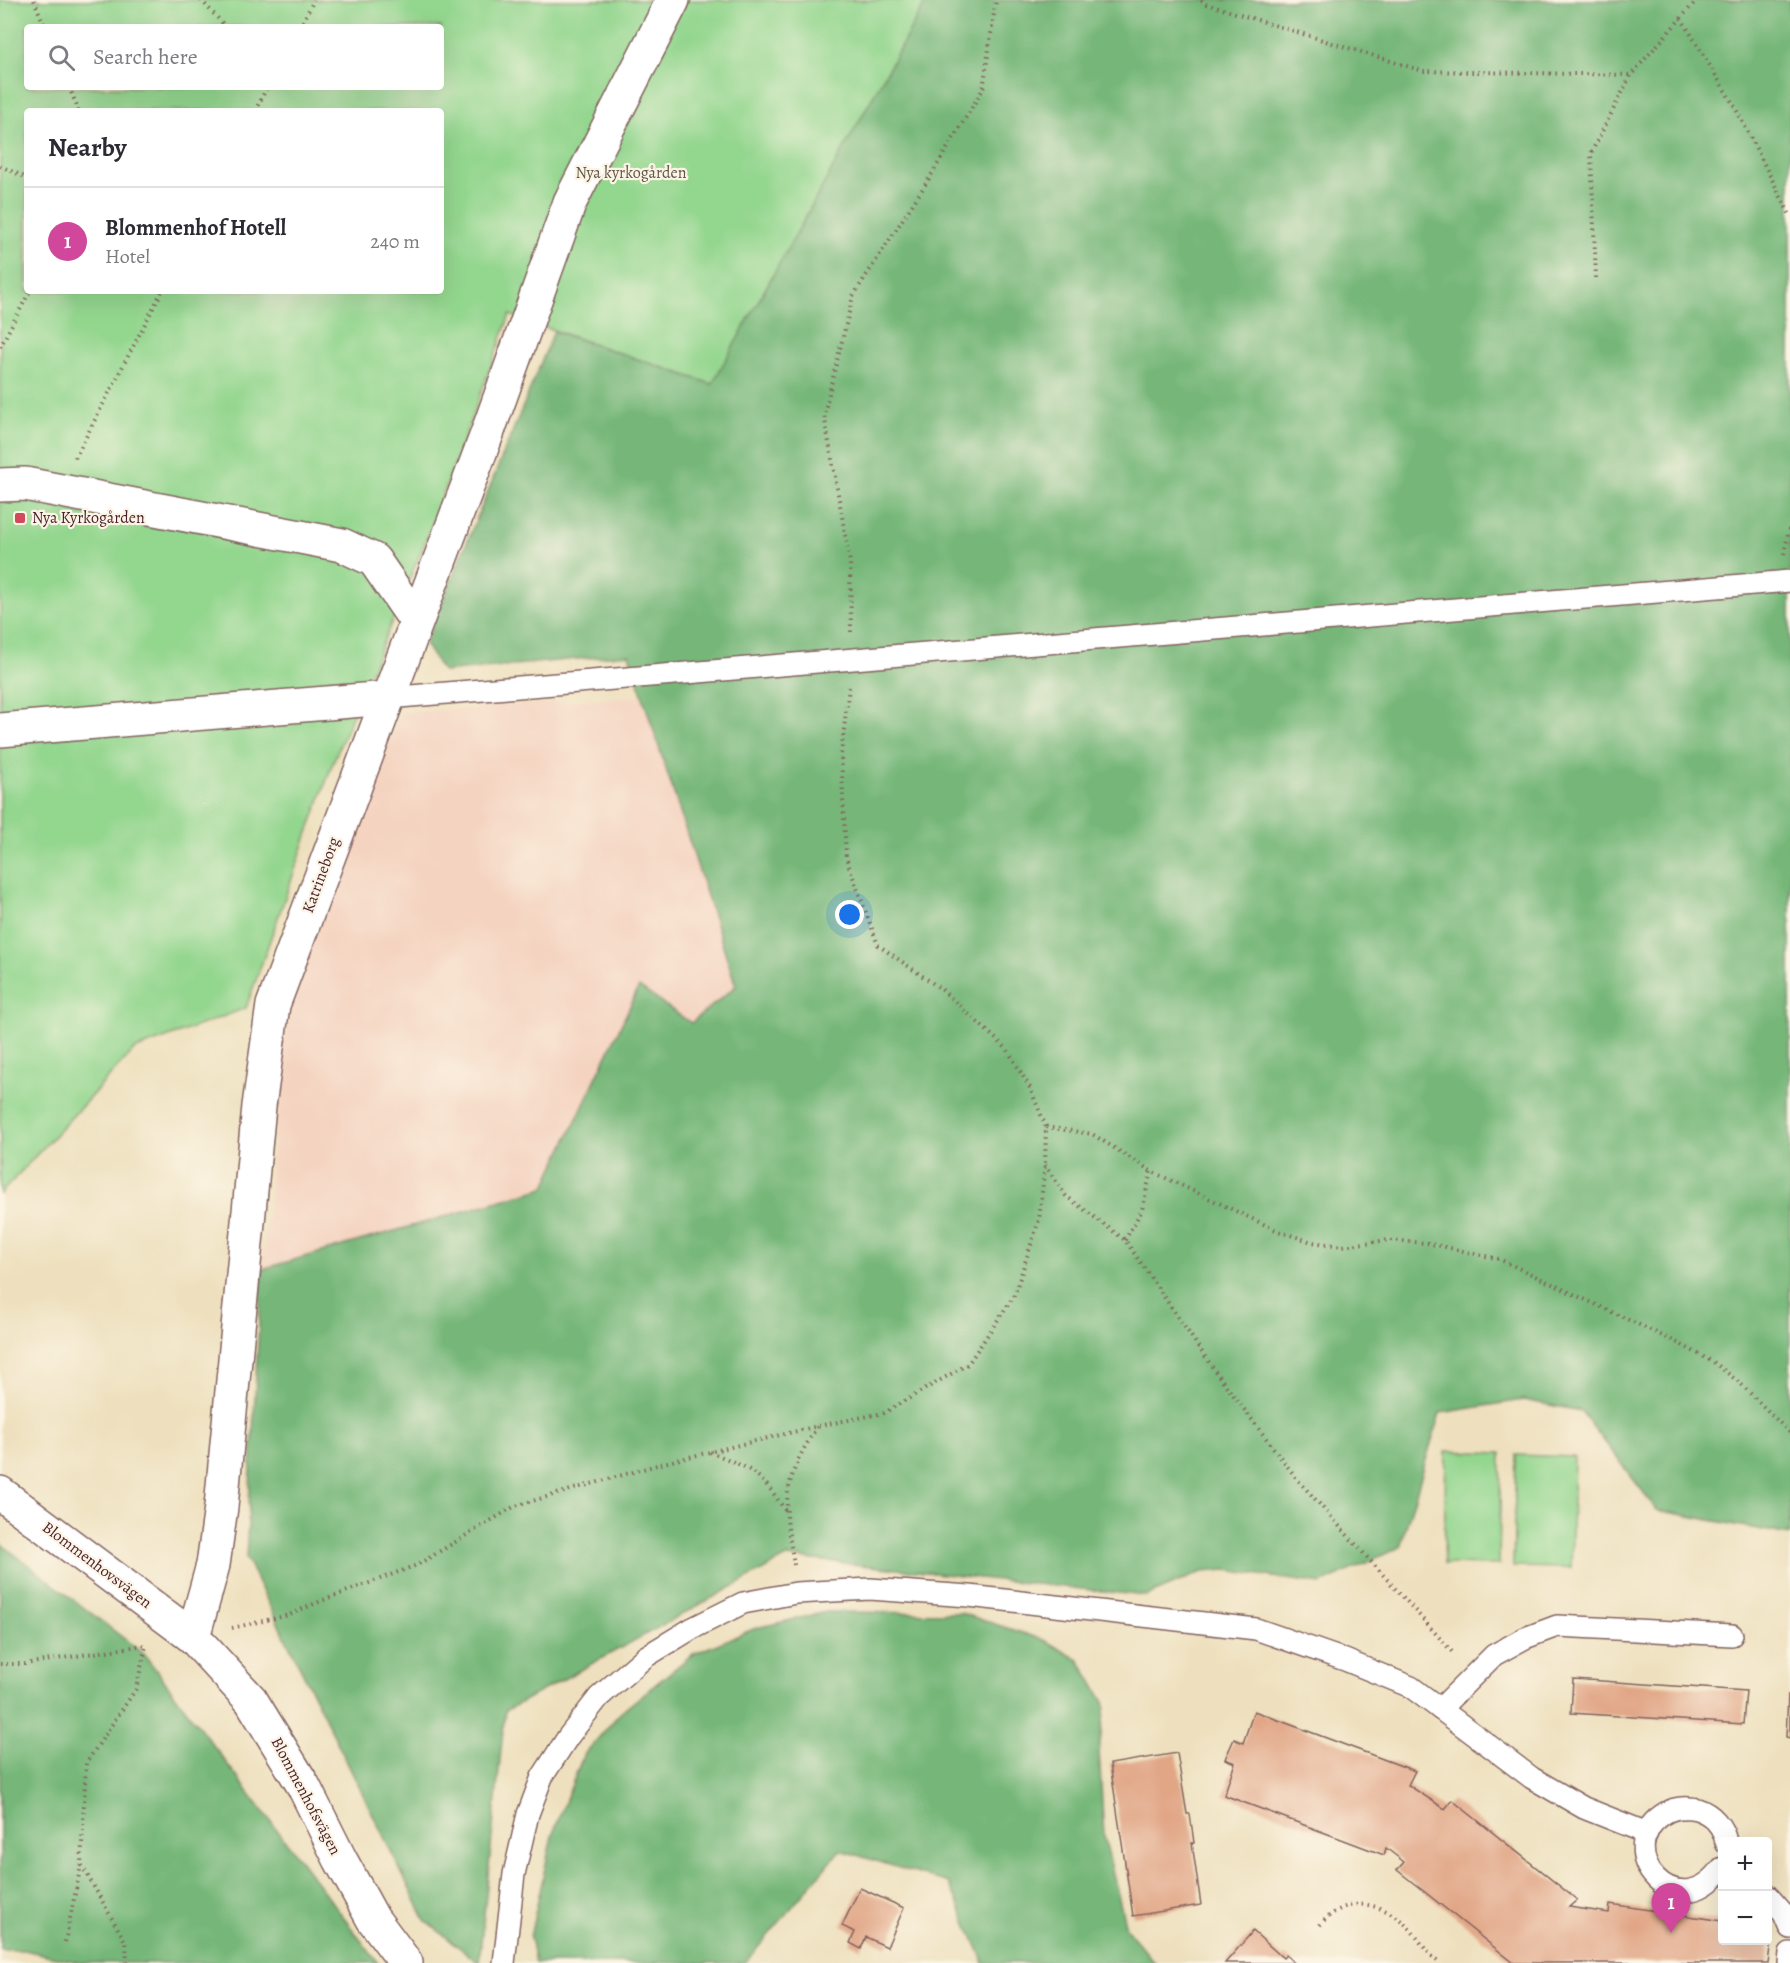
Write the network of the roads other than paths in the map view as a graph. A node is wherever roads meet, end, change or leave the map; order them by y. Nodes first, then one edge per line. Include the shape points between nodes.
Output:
1 (672, 0) edge
2 (0, 485) edge
3 (1790, 581) edge
4 (416, 621) junction
5 (387, 698) junction
6 (0, 730) edge
7 (0, 1493) edge
8 (1732, 1635) dead end
9 (193, 1637) junction
10 (1440, 1709) junction
11 (1647, 1833) junction
12 (1724, 1837) edge
13 (1718, 1874) edge
14 (1772, 1901) edge
15 (1790, 1928) edge
16 (1790, 1953) edge
17 (406, 1963) edge
18 (504, 1963) edge
19 (1789, 1963) edge

1 - 4 street, Katrineborg via 570,202 488,434
2 - 4 street via 25,484 342,545 374,560
3 - 5 lane
4 - 5 street, Katrineborg
5 - 6 street
5 - 9 street, Katrineborg via 273,1005 258,1118 221,1507 213,1565
7 - 9 street, Blommenhovsvägen
8 - 10 lane via 1557,1626 1494,1655
9 - 17 street, Blommenhofsvägen via 250,1700 303,1785 373,1919
10 - 11 lane via 1532,1778 1584,1808
10 - 18 lane via 1412,1687 1257,1629 969,1596 870,1590 796,1593 743,1603 645,1656 598,1697 568,1737 542,1777 528,1814 514,1874
11 - 12 lane via 1655,1820 1681,1808 1709,1815 1720,1825
11 - 13 lane via 1643,1846 1645,1861 1655,1878 1673,1890 1701,1888
14 - 15 lane
16 - 19 lane

